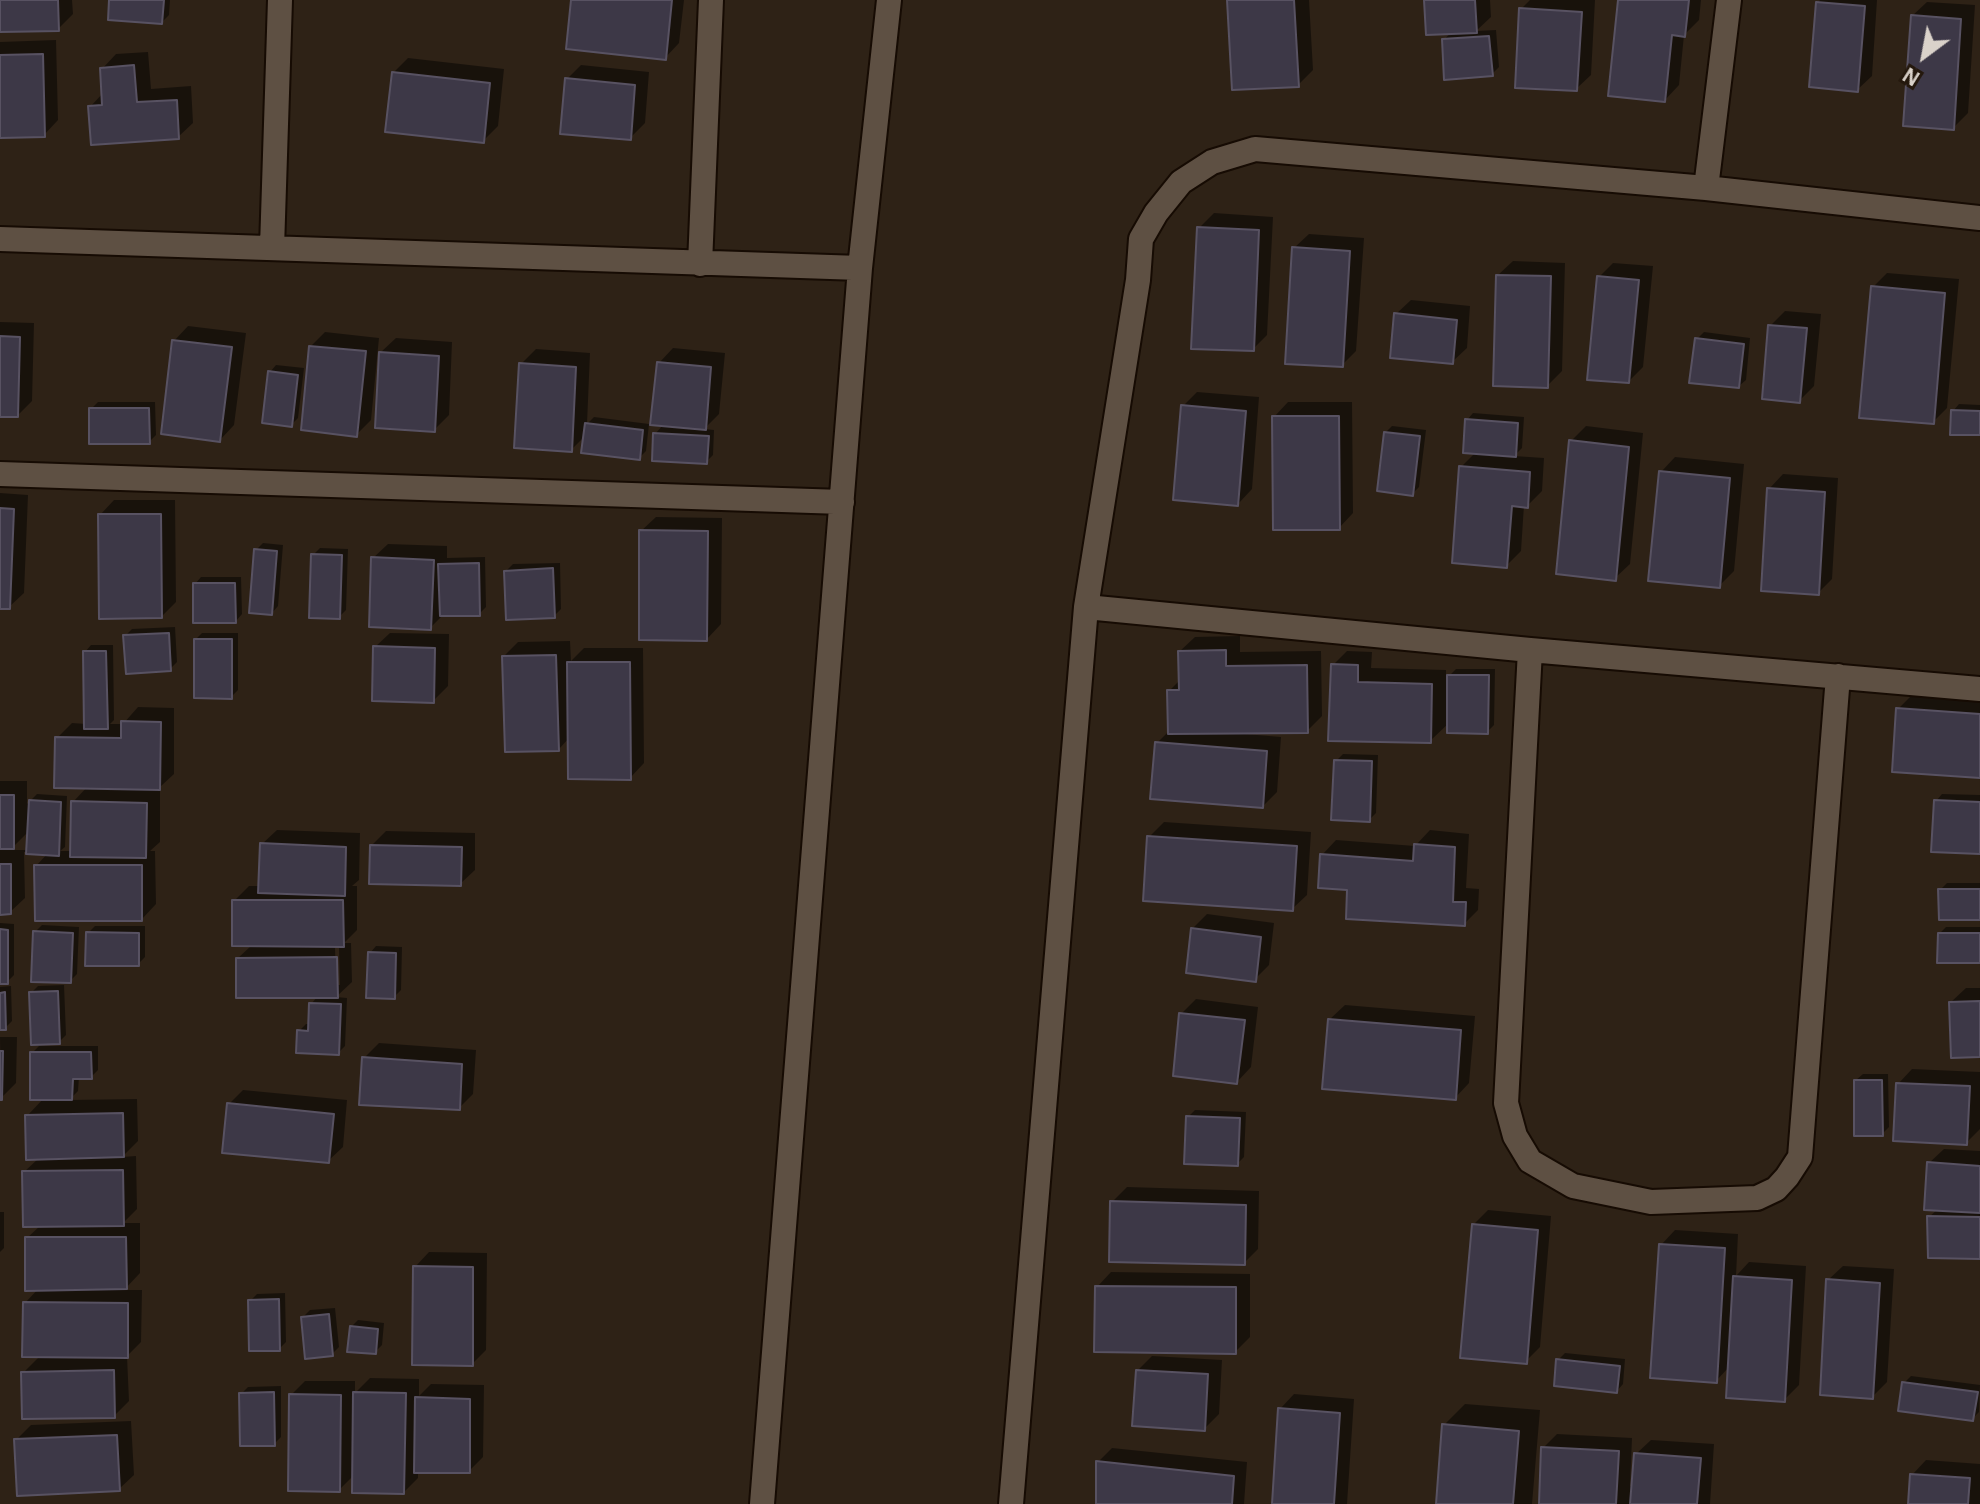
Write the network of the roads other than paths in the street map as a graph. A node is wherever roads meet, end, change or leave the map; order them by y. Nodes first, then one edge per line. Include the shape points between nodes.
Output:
1 (280, 0) edge
2 (711, 0) edge
3 (889, 0) edge
4 (1729, 0) edge
5 (1706, 188) junction
6 (1980, 218) edge
7 (0, 239) edge
8 (272, 248) junction
9 (700, 264) junction
10 (860, 268) junction
11 (0, 474) edge
12 (842, 502) junction
13 (1086, 607) junction
14 (1530, 650) junction
15 (1838, 676) junction
16 (1980, 689) edge
17 (762, 1504) edge
18 (1011, 1504) edge

1 - 8 street
2 - 9 street
3 - 10 street
4 - 5 street
5 - 6 street
5 - 13 street via 1255,149 1212,162 1181,182 1141,239
7 - 8 street
8 - 9 street
9 - 10 street
10 - 12 street
11 - 12 street
12 - 17 street
13 - 14 street
13 - 18 street
14 - 15 street
14 - 15 street via 1506,1103 1515,1136 1530,1161 1573,1186 1651,1202 1757,1198 1776,1189 1800,1157
15 - 16 street

